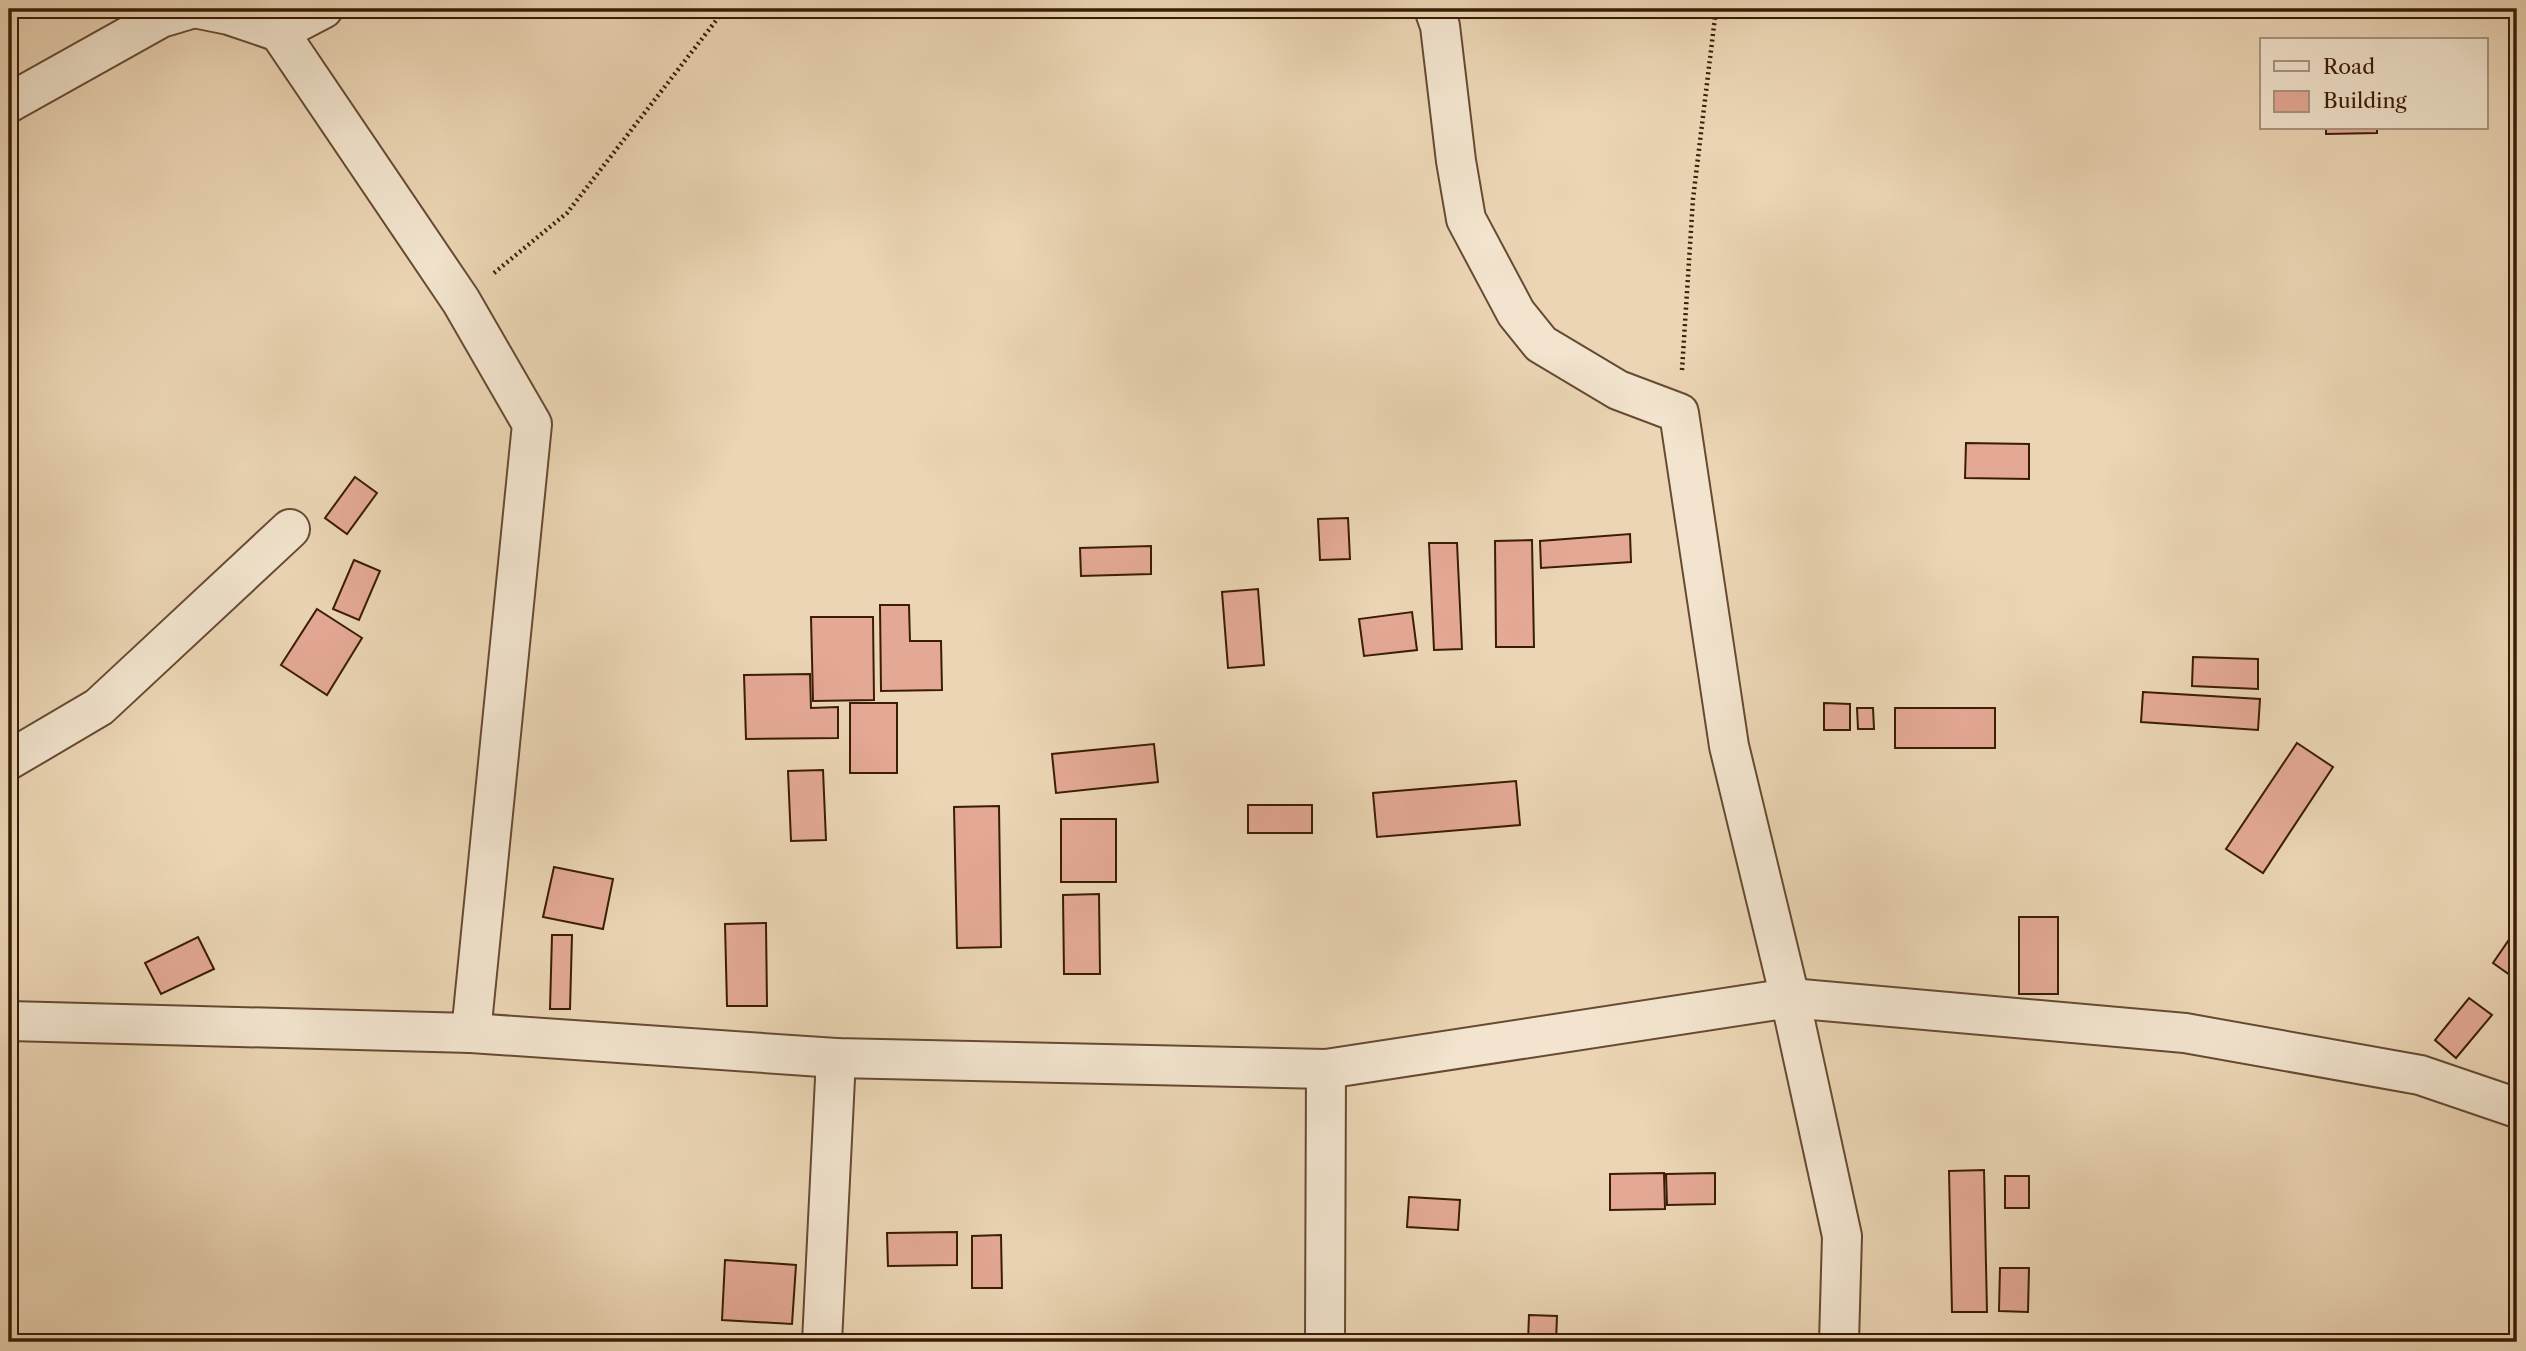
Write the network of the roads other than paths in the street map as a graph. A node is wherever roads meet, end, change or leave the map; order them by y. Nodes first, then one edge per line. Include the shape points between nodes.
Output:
1 (191, 9) edge
2 (199, 9) edge
3 (323, 9) edge
4 (1434, 9) edge
5 (279, 32) junction
6 (9, 103) edge
7 (290, 529) dead end
8 (9, 760) edge
9 (1790, 998) junction
10 (9, 1021) edge
11 (471, 1033) junction
12 (836, 1058) junction
13 (1326, 1069) junction
14 (2517, 1108) edge
15 (822, 1342) edge
16 (1325, 1342) edge
17 (1839, 1342) edge

1 - 6 street via 161,18
2 - 5 street
3 - 5 street
4 - 9 street via 1466,219 1516,313 1541,344 1618,390 1679,413 1729,746
5 - 11 street via 461,301 532,424
7 - 8 street via 99,707
9 - 13 street
9 - 14 street via 2185,1033 2420,1074
9 - 17 street via 1842,1236
10 - 11 street
11 - 12 street
12 - 13 street
12 - 15 street
13 - 16 street

